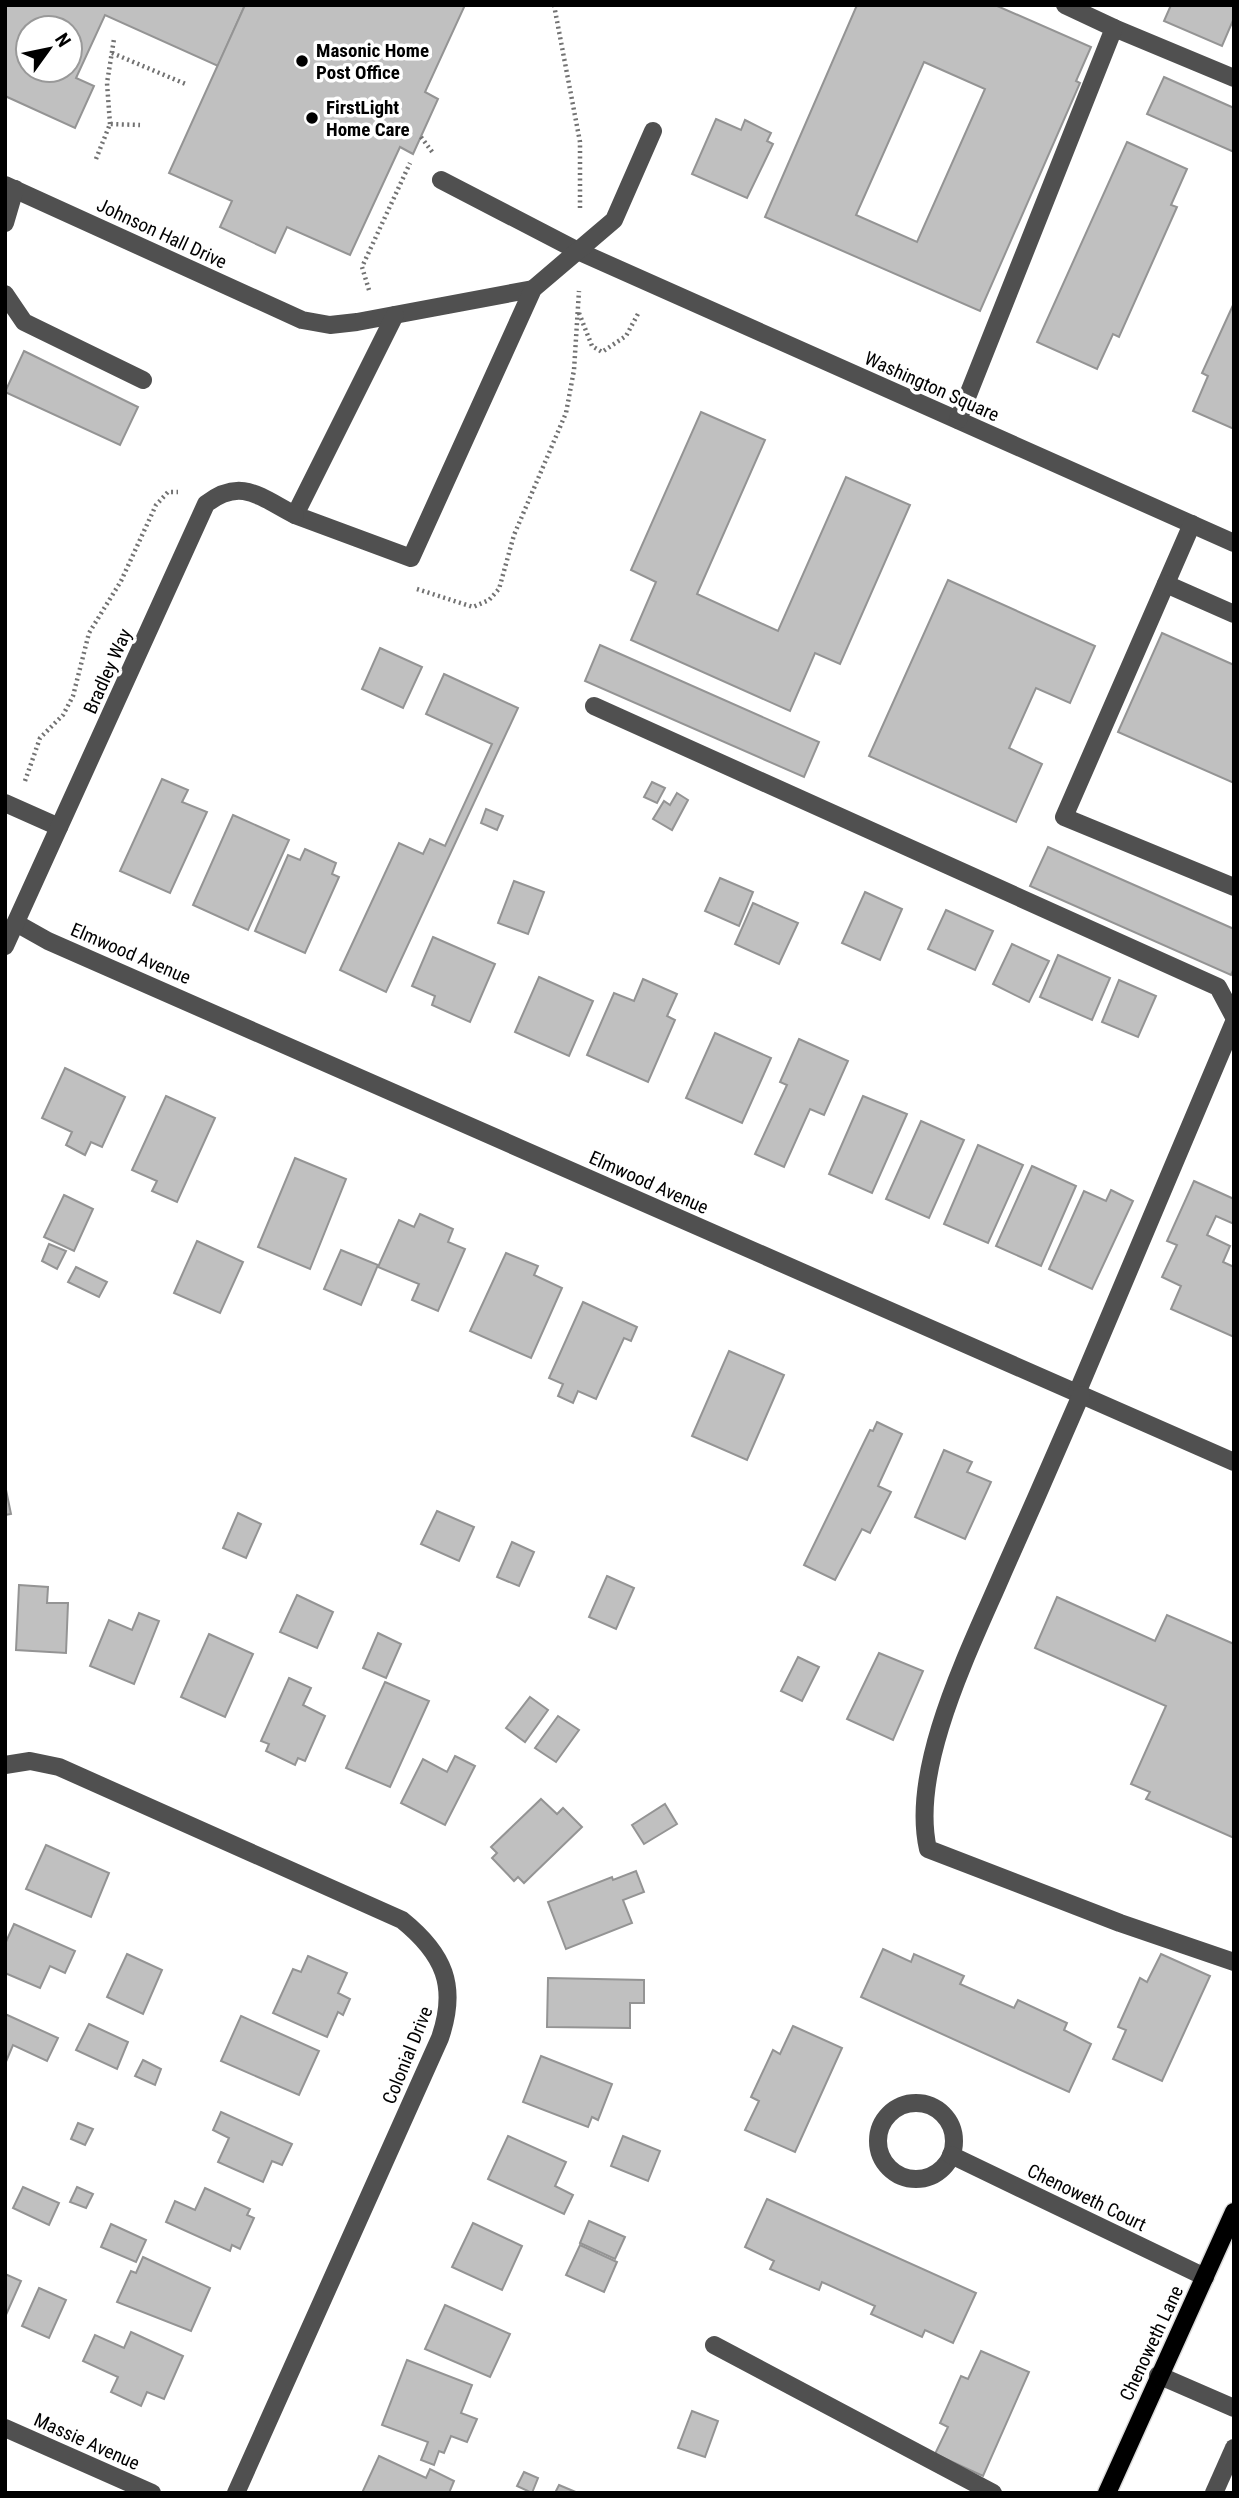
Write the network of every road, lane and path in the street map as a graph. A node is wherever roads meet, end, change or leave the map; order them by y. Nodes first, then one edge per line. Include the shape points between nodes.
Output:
1 (1065, 5) edge
2 (1114, 28) junction
3 (114, 39) dead end
4 (112, 53) junction
5 (1234, 78) edge
6 (188, 85) dead end
7 (110, 124) junction
8 (140, 125) dead end
9 (653, 131) dead end
10 (96, 159) dead end
11 (410, 163) dead end
12 (441, 180) dead end
13 (10, 187) edge
14 (5, 223) edge
15 (580, 252) junction
16 (533, 289) junction
17 (5, 294) edge
18 (640, 309) dead end
19 (579, 313) dead end
20 (395, 315) junction
21 (376, 318) junction
22 (142, 380) dead end
23 (958, 420) junction
24 (185, 494) dead end
25 (295, 515) junction
26 (1192, 524) junction
27 (1234, 543) edge
28 (1166, 584) junction
29 (1234, 614) edge
30 (594, 706) dead end
31 (24, 785) dead end
32 (5, 803) edge
33 (60, 827) junction
34 (1234, 887) edge
35 (16, 923) junction
36 (5, 946) edge
37 (1234, 1020) edge
38 (1079, 1394) junction
39 (1234, 1462) edge
40 (5, 1765) edge
41 (1234, 1962) edge
42 (951, 2155) junction
43 (1234, 2212) edge
44 (1205, 2277) junction
45 (714, 2345) dead end
46 (1158, 2375) junction
47 (1234, 2408) edge
48 (5, 2427) edge
49 (1234, 2448) edge
50 (152, 2493) edge
51 (236, 2493) edge
52 (993, 2493) edge
53 (1107, 2493) edge
54 (1214, 2493) edge

1 - 2 street
2 - 5 street
2 - 23 street
3 - 4 path
4 - 6 path
4 - 7 path via 107,83
7 - 8 path
7 - 10 path
9 - 15 street via 614,220
11 - 21 path via 362,267
12 - 15 street, Washington Square
13 - 14 street
13 - 21 street, Johnson Hall Drive via 302,320 330,325
15 - 16 street
15 - 23 street, Washington Square
16 - 20 street, Johnson Hall Drive
16 - 25 street, Bradley Way via 411,558
17 - 22 street via 24,322
18 - 19 path via 626,336 602,352 592,346
20 - 21 street, Johnson Hall Drive
20 - 25 street
23 - 26 street, Washington Square
24 - 31 path via 168,492 156,506 121,581 89,633 73,696 63,715 40,738
25 - 33 street, Bradley Way via 244,489 220,493 206,504
26 - 27 street, Washington Square
26 - 28 street
28 - 29 street
28 - 34 street via 1064,817
30 - 37 street via 1218,987
32 - 33 street
33 - 35 street, Bradley Way
35 - 36 street, Bradley Way
35 - 38 street, Elmwood Avenue
37 - 38 street
38 - 39 street, Elmwood Avenue
38 - 41 street via 949,1696 933,1758 924,1829 928,1849
40 - 51 street, Colonial Drive via 30,1761 59,1767 402,1920 435,1953 448,1984 449,2012 440,2038
42 - 42 street via 952,2131 938,2110 903,2105 883,2120 878,2144 881,2156 898,2175 922,2179 944,2166
42 - 44 street, Chenoweth Court
43 - 44 main road, Chenoweth Lane
44 - 46 main road, Chenoweth Lane
45 - 52 street
46 - 47 street
46 - 53 main road, Chenoweth Lane
48 - 50 street, Massie Avenue
49 - 54 street

